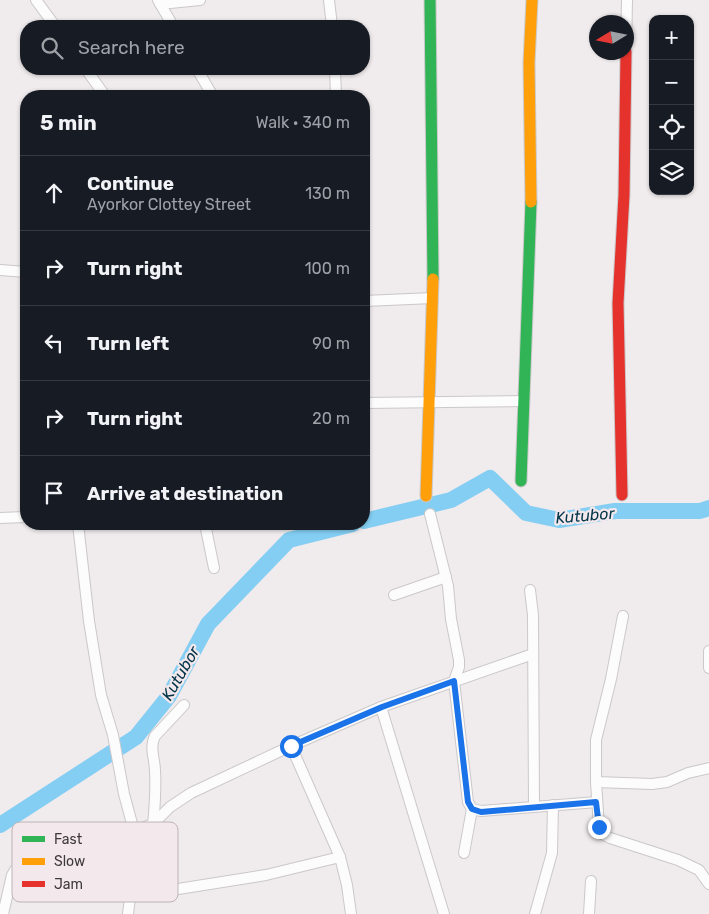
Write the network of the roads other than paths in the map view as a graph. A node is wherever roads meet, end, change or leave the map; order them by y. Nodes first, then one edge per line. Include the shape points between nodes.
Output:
1 (36, 0) edge
2 (200, 0) edge
3 (329, 0) edge
4 (430, 0) edge
5 (532, 0) edge
6 (627, 0) edge
7 (159, 2) edge
8 (627, 15) edge
9 (51, 20) edge
10 (170, 20) edge
11 (331, 20) edge
12 (626, 60) edge
13 (90, 75) edge
14 (200, 75) edge
15 (335, 75) edge
16 (102, 90) edge
17 (208, 90) edge
18 (336, 90) edge
19 (0, 270) edge
20 (20, 272) edge
21 (433, 298) junction
22 (370, 301) edge
23 (524, 401) junction
24 (430, 402) junction
25 (370, 403) edge
26 (522, 481) dead end
27 (622, 495) dead end
28 (426, 496) dead end
29 (430, 514) dead end
30 (20, 517) edge
31 (0, 518) edge
32 (79, 530) edge
33 (205, 530) edge
34 (214, 568) dead end
35 (446, 577) junction
36 (530, 590) dead end
37 (394, 594) dead end
38 (623, 616) dead end
39 (709, 651) edge
40 (533, 654) junction
41 (709, 668) edge
42 (454, 681) junction
43 (184, 706) dead end
44 (382, 707) junction
45 (291, 746) junction
46 (709, 768) edge
47 (596, 782) junction
48 (596, 802) junction
49 (553, 805) junction
50 (534, 806) junction
51 (472, 809) junction
52 (132, 822) edge
53 (153, 822) edge
54 (155, 822) edge
55 (464, 853) dead end
56 (340, 857) junction
57 (12, 875) edge
58 (591, 881) dead end
59 (709, 884) edge
60 (178, 888) edge
61 (2, 910) edge
62 (351, 914) edge
63 (444, 914) edge
64 (535, 914) edge
65 (589, 914) edge

1 - 9 street
2 - 7 street
3 - 11 street
4 - 21 street
5 - 23 street via 529,73 531,196
6 - 8 street
7 - 10 street
12 - 27 street via 618,303
13 - 16 street
14 - 17 street
15 - 18 street
19 - 20 street
21 - 22 street
21 - 24 street
23 - 24 street
23 - 26 street
24 - 25 street
24 - 28 street
29 - 35 street
30 - 31 street
32 - 52 street via 101,695
33 - 34 street
35 - 37 street
35 - 42 street via 459,660
36 - 40 street
38 - 47 street via 596,740
39 - 41 street
40 - 42 street
40 - 50 street
42 - 44 street
42 - 51 street via 468,802
43 - 53 street via 152,742 155,769
44 - 45 street
44 - 63 street
45 - 54 street via 190,793
45 - 56 street
46 - 47 street via 652,784
47 - 48 street
48 - 49 street
48 - 59 street via 599,827 604,835 678,860 699,870
49 - 50 street
49 - 64 street via 552,853
50 - 51 street via 481,812
51 - 55 street
56 - 60 street via 266,875
56 - 62 street
57 - 61 street
58 - 65 street

